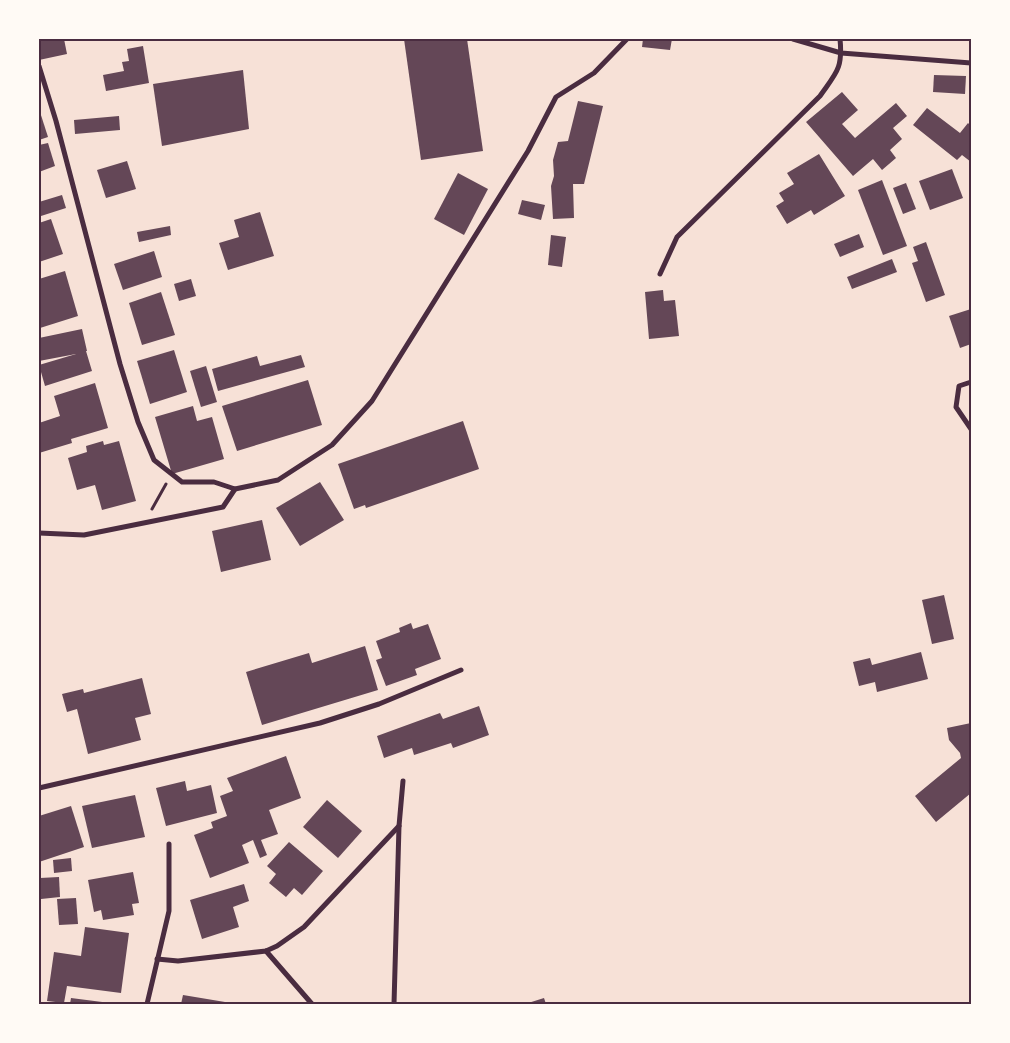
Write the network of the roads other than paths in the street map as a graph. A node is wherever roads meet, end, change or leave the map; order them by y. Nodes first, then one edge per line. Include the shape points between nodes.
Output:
1 (627, 39) edge
2 (793, 39) edge
3 (840, 39) edge
4 (841, 53) junction
5 (971, 62) edge
6 (39, 66) edge
7 (660, 274) dead end
8 (971, 382) edge
9 (971, 429) edge
10 (235, 489) junction
11 (39, 533) edge
12 (462, 670) dead end
13 (403, 781) dead end
14 (39, 788) edge
15 (400, 826) junction
16 (169, 844) dead end
17 (266, 951) junction
18 (156, 959) junction
19 (147, 1004) edge
20 (312, 1004) edge
21 (394, 1004) edge

1 - 10 street via 594,72 556,97 528,151 372,401 332,445 278,480
2 - 4 street
3 - 4 street
4 - 5 street
4 - 7 street via 839,70 820,96 677,238
6 - 10 street via 120,364 154,460 182,482 214,482
8 - 9 street via 959,386 956,407
10 - 11 street via 223,507 84,535
12 - 14 street via 320,724
13 - 15 street
15 - 17 street via 304,927
15 - 21 street
16 - 18 street via 169,911
17 - 18 street via 178,961
17 - 20 street
18 - 19 street

